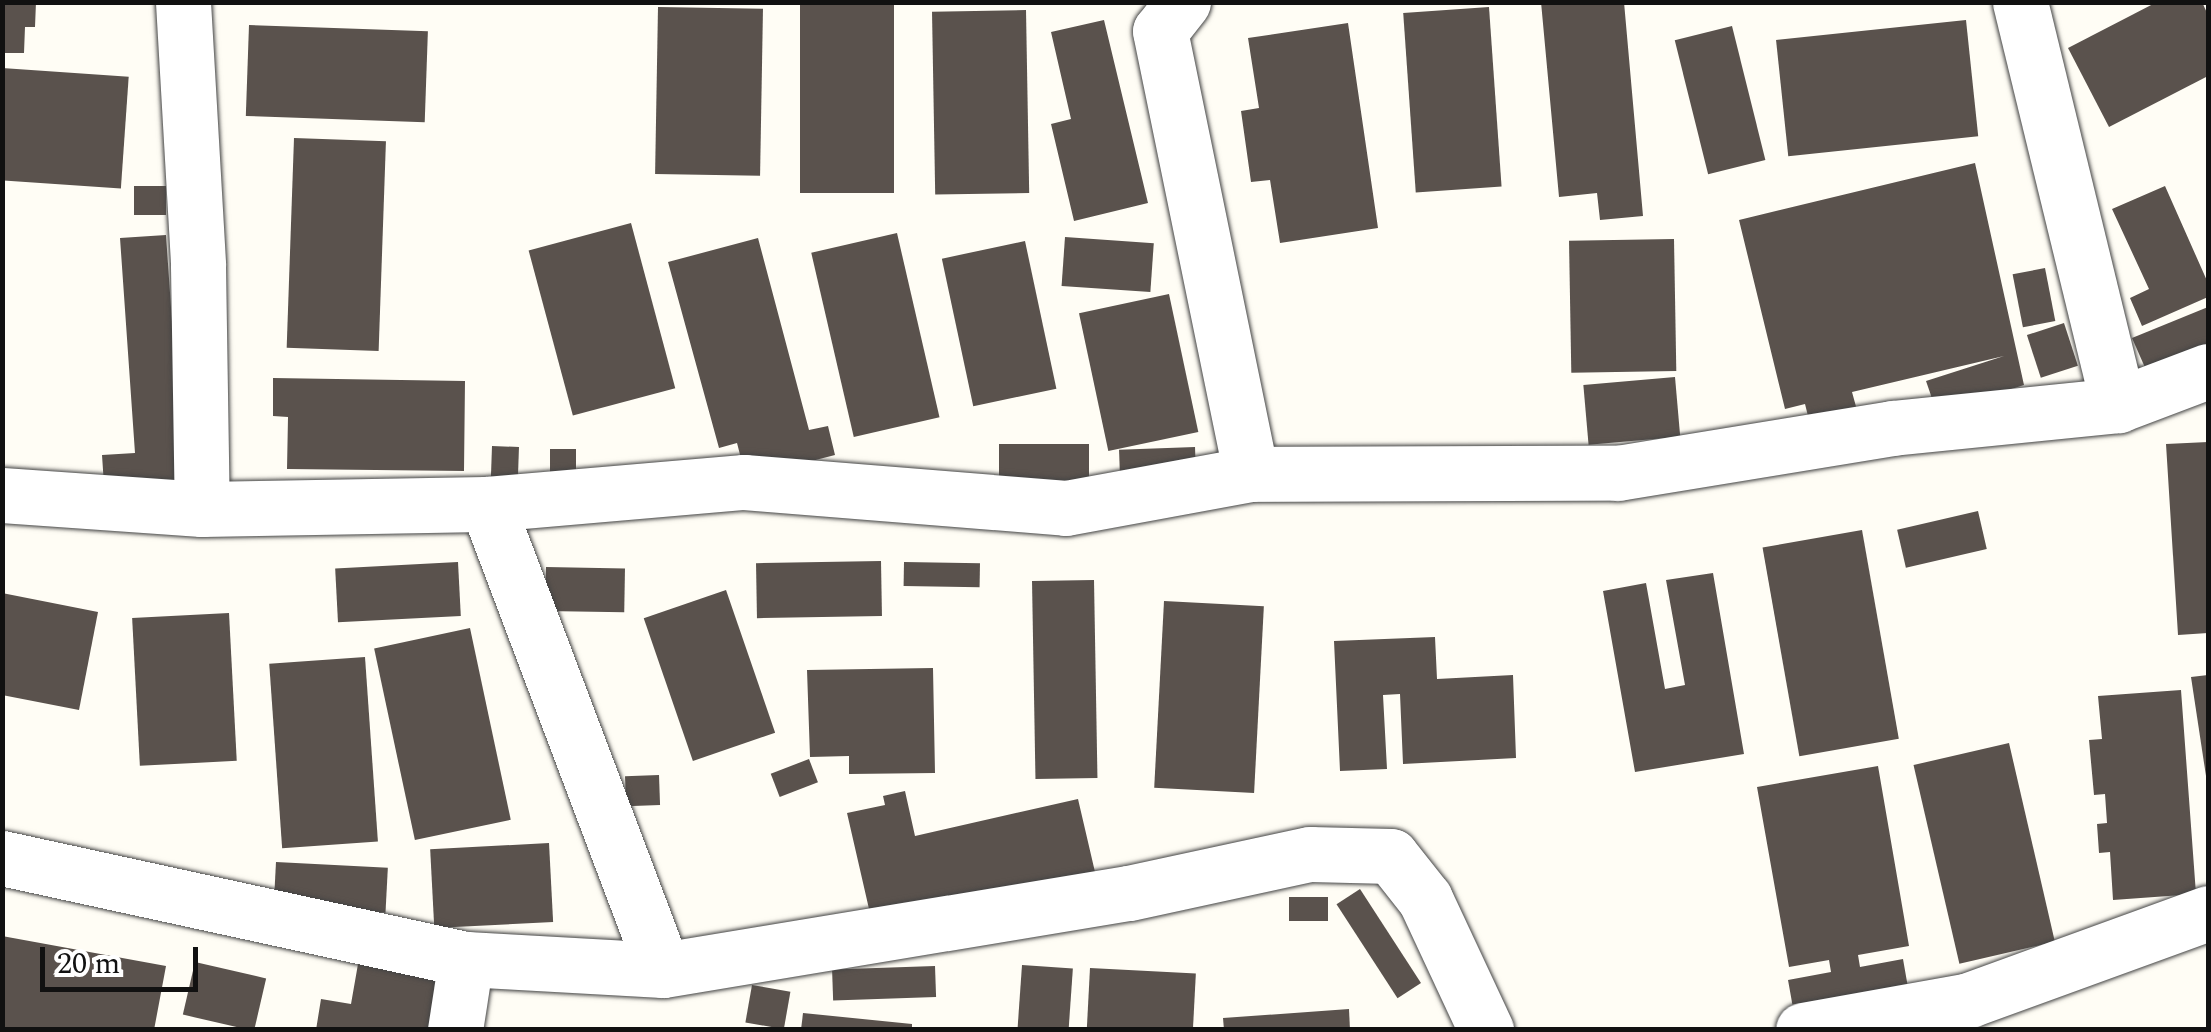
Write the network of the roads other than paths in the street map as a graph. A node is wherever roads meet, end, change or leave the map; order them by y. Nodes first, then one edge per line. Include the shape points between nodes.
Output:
1 (183, 2) edge
2 (2020, 2) edge
3 (1158, 12) edge
4 (2208, 371) edge
5 (2118, 405) junction
6 (1251, 474) junction
7 (2, 495) edge
8 (486, 504) junction
9 (202, 510) junction
10 (2, 858) edge
11 (2208, 913) edge
12 (466, 959) junction
13 (663, 970) junction
14 (1975, 1014) edge
15 (455, 1030) edge
16 (1486, 1030) edge
17 (1803, 1030) edge

1 - 9 street via 198,266
2 - 5 street
3 - 6 street
4 - 5 street
5 - 6 street via 1892,428 1618,473
6 - 8 street via 1066,508 744,482
7 - 9 street
8 - 9 street
8 - 13 street
10 - 12 street
11 - 14 street
12 - 13 street
12 - 15 street
13 - 16 street via 1129,893 1310,854 1391,856 1425,900
14 - 17 street

